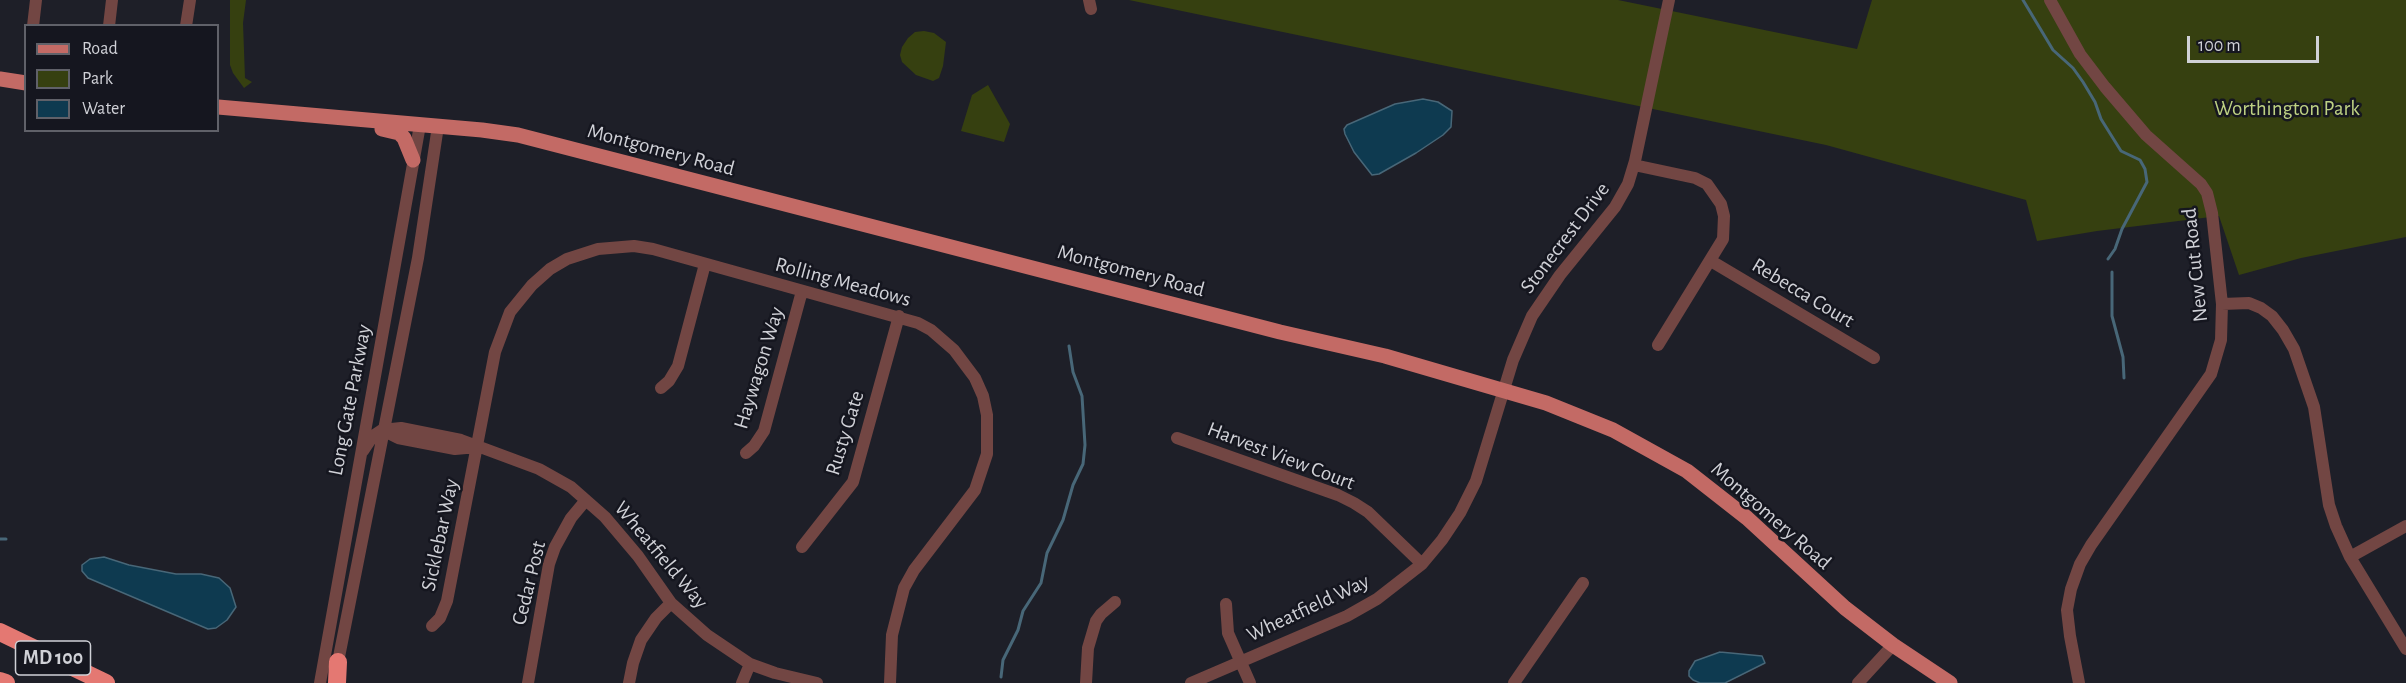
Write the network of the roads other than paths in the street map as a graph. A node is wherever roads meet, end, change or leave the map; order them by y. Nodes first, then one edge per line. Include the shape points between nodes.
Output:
1 (36, 0) edge
2 (112, 0) edge
3 (189, 0) edge
4 (2050, 0) edge
5 (1666, 1) edge
6 (33, 24) edge
7 (109, 24) edge
8 (186, 24) edge
9 (0, 79) edge
10 (24, 83) edge
11 (219, 107) edge
12 (288, 114) junction
13 (420, 125) junction
14 (438, 126) junction
15 (413, 160) junction
16 (1634, 165) junction
17 (1711, 261) junction
18 (705, 264) junction
19 (802, 291) junction
20 (2222, 304) junction
21 (899, 316) junction
22 (1658, 345) dead end
23 (1874, 358) dead end
24 (661, 388) dead end
25 (1504, 390) junction
26 (370, 401) junction
27 (379, 424) junction
28 (365, 427) junction
29 (371, 438) junction
30 (1177, 438) dead end
31 (478, 447) junction
32 (746, 453) dead end
33 (360, 457) junction
34 (376, 460) junction
35 (586, 500) junction
36 (2406, 525) edge
37 (802, 548) dead end
38 (2350, 557) junction
39 (1422, 564) junction
40 (1583, 583) dead end
41 (1115, 602) dead end
42 (671, 603) junction
43 (1226, 604) dead end
44 (432, 626) dead end
45 (0, 632) edge
46 (1893, 645) junction
47 (2406, 649) edge
48 (1240, 662) junction
49 (338, 663) joint
50 (750, 664) junction
51 (0, 681) edge
52 (6, 683) edge
53 (106, 683) edge
54 (320, 683) edge
55 (335, 683) edge
56 (528, 683) edge
57 (628, 683) edge
58 (742, 683) edge
59 (817, 683) edge
60 (890, 683) edge
61 (1086, 683) edge
62 (1191, 683) edge
63 (1250, 683) edge
64 (1514, 683) edge
65 (1858, 683) edge
66 (1950, 683) edge
67 (2079, 683) edge

1 - 6 street
2 - 7 street
3 - 8 street
4 - 20 street, New Cut Road via 2080,54 2105,87 2145,135 2207,193
5 - 16 street, Stonecrest Drive
9 - 10 main road
11 - 12 main road, Montgomery Road
12 - 13 main road, Montgomery Road
12 - 15 main road via 293,122 399,133
13 - 14 main road, Montgomery Road
13 - 15 street, Long Gate Parkway
14 - 25 main road, Montgomery Road via 550,142
14 - 27 street, Long Gate Parkway via 418,258 386,408
15 - 26 street, Long Gate Parkway
16 - 17 street via 1707,184 1721,204 1725,228
16 - 25 street, Stonecrest Drive via 1615,207 1532,316
17 - 22 street
17 - 23 street, Rebecca Court
18 - 19 street, Rolling Meadows
18 - 24 street via 678,366
18 - 31 street, Rolling Meadows via 653,249 616,246 582,254 550,269 523,294 505,322 495,352
19 - 21 street, Rolling Meadows
19 - 32 street, Haywagon Way via 764,431
20 - 38 street via 2249,303 2261,308 2272,316 2294,349 2314,407 2330,505
20 - 67 street, New Cut Road via 2221,340 2211,374 2080,564 2067,610
21 - 37 street, Rusty Gate via 853,482
21 - 60 street, Rolling Meadows via 931,330 966,364 983,396 989,435 975,490 904,588 892,635
25 - 39 street, Wheatfield Way via 1476,481 1460,513
25 - 46 main road, Montgomery Road via 1613,430 1687,471 1748,518 1816,584
26 - 27 street
26 - 28 street, Long Gate Parkway
27 - 28 street
27 - 29 street
27 - 31 street, Wheatfield Way via 398,438 455,449
27 - 34 street, Long Gate Parkway
28 - 29 street
28 - 33 street, Long Gate Parkway
29 - 33 street
29 - 34 street
30 - 39 street, Harvest View Court via 1354,503
31 - 35 street, Wheatfield Way via 539,469
31 - 44 street, Sicklebar Way via 447,601
33 - 54 street, Long Gate Parkway
34 - 49 street, Long Gate Parkway
35 - 42 street, Wheatfield Way via 620,534
35 - 56 street, Cedar Post via 563,531 552,555
36 - 38 street
38 - 47 street
39 - 48 street, Wheatfield Way via 1377,599 1347,616
40 - 64 street
41 - 61 street via 1096,621 1088,648
42 - 50 street, Wheatfield Way via 706,635
42 - 57 street via 641,640
43 - 48 street via 1228,633
45 - 53 highway, MD 100
46 - 65 street
46 - 66 main road, Montgomery Road
48 - 62 street, Wheatfield Way
48 - 63 street
49 - 55 highway
50 - 58 street
50 - 59 street, Wheatfield Way
51 - 52 highway, MD 100

